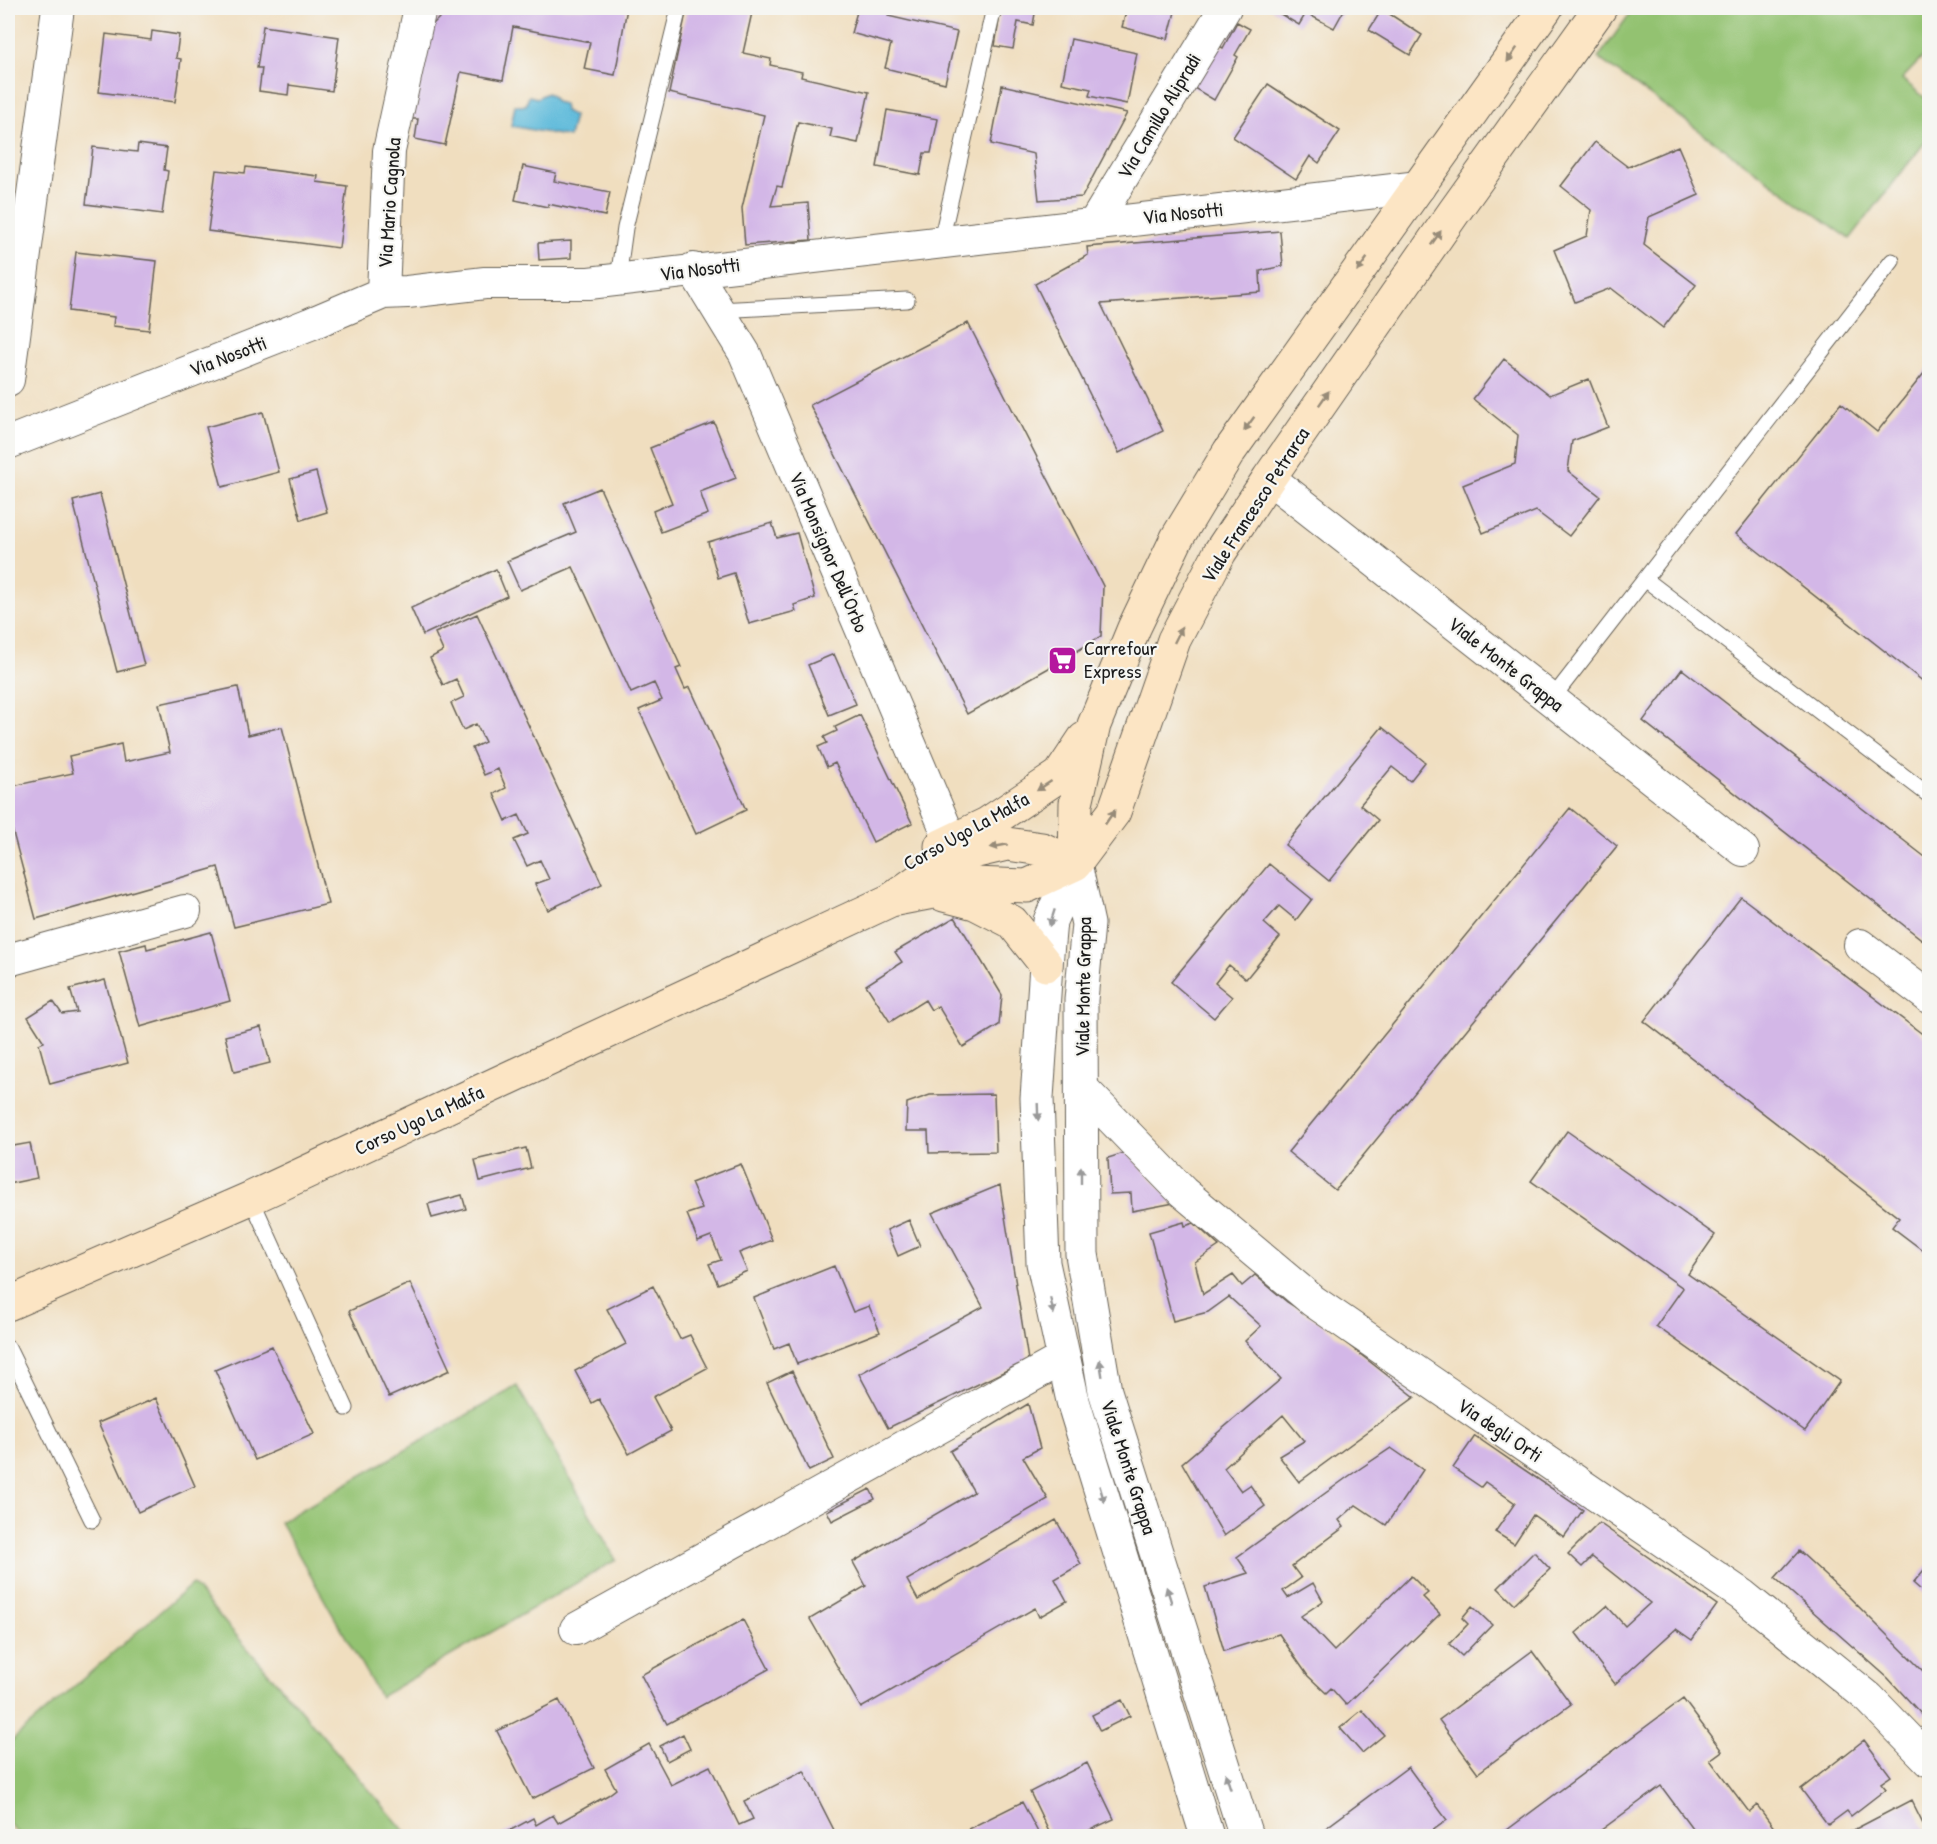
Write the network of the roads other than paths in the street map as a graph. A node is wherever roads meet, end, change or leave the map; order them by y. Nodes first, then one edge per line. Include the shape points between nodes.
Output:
1 (58, 8) edge
2 (420, 8) edge
3 (679, 8) edge
4 (994, 8) edge
5 (1225, 8) edge
6 (1546, 8) edge
7 (1600, 8) edge
8 (1419, 186) junction
9 (1094, 224) junction
10 (941, 241) junction
11 (1892, 261) dead end
12 (693, 269) junction
13 (618, 279) junction
14 (383, 293) junction
15 (907, 300) dead end
16 (718, 310) junction
17 (8, 380) edge
18 (8, 443) edge
19 (1269, 478) junction
20 (1645, 579) junction
21 (1551, 700) junction
22 (1094, 725) junction
23 (1929, 796) edge
24 (951, 841) junction
25 (1743, 850) dead end
26 (1075, 864) junction
27 (936, 893) junction
28 (891, 900) junction
29 (185, 911) dead end
30 (828, 928) junction
31 (1860, 945) dead end
32 (8, 960) edge
33 (1046, 965) junction
34 (1929, 998) edge
35 (1081, 1087) junction
36 (251, 1198) junction
37 (8, 1304) edge
38 (8, 1348) edge
39 (1064, 1358) junction
40 (346, 1408) dead end
41 (92, 1520) dead end
42 (576, 1629) dead end
43 (1929, 1761) edge
44 (1206, 1836) edge
45 (1246, 1836) edge

1 - 17 street
2 - 14 street, Via Mario Cagnola via 389,151
3 - 13 lane via 625,228
4 - 10 lane
5 - 9 street, Via Camillo Alipradi
6 -> 8 main road
19 -> 7 main road, Viale Francesco Petrarca
8 - 9 street, Via Nosotti
8 -> 22 main road via 1229,452 1177,538
9 - 10 street, Via Nosotti
10 - 12 street, Via Nosotti
11 - 20 lane
12 - 13 street, Via Nosotti
12 - 16 street, Via Monsignor Dell'Orbo
13 - 14 street, Via Nosotti via 589,283 485,283
14 - 18 street, Via Nosotti
15 - 16 lane
16 - 24 street, Via Monsignor Dell'Orbo via 745,354
19 - 21 street, Viale Monte Grappa
26 -> 19 main road, Viale Francesco Petrarca via 1114,812 1174,640 1220,552
20 - 21 lane
20 - 23 lane
21 - 25 street, Viale Monte Grappa
22 -> 24 main road, Corso Ugo La Malfa via 1060,776 987,824
22 - 26 main road via 1076,803
24 - 30 main road, Corso Ugo La Malfa via 910,861 859,895
26 - 27 main road, Corso Ugo La Malfa via 1027,886 975,884
26 -> 28 main road, Corso Ugo La Malfa via 1042,849 1007,844 943,862
26 -> 33 street, Viale Monte Grappa via 1050,921
26 - 35 street, Viale Monte Grappa via 1088,924 1081,1000
27 - 28 main road, Corso Ugo La Malfa
27 - 33 main road, Corso Ugo La Malfa via 975,903 1012,922
28 - 30 main road, Corso Ugo La Malfa
29 - 32 street
30 - 36 main road, Corso Ugo La Malfa
31 - 34 street
33 -> 39 street, Viale Monte Grappa via 1037,1098 1043,1263
35 - 43 street, Via degli Orti via 1184,1192 1313,1301 1742,1595 1869,1698
45 -> 35 street, Viale Monte Grappa via 1105,1391 1082,1254
36 - 37 main road, Corso Ugo La Malfa
36 - 40 lane
38 - 41 lane
39 - 42 street
39 -> 44 street, Viale Monte Grappa via 1073,1401

